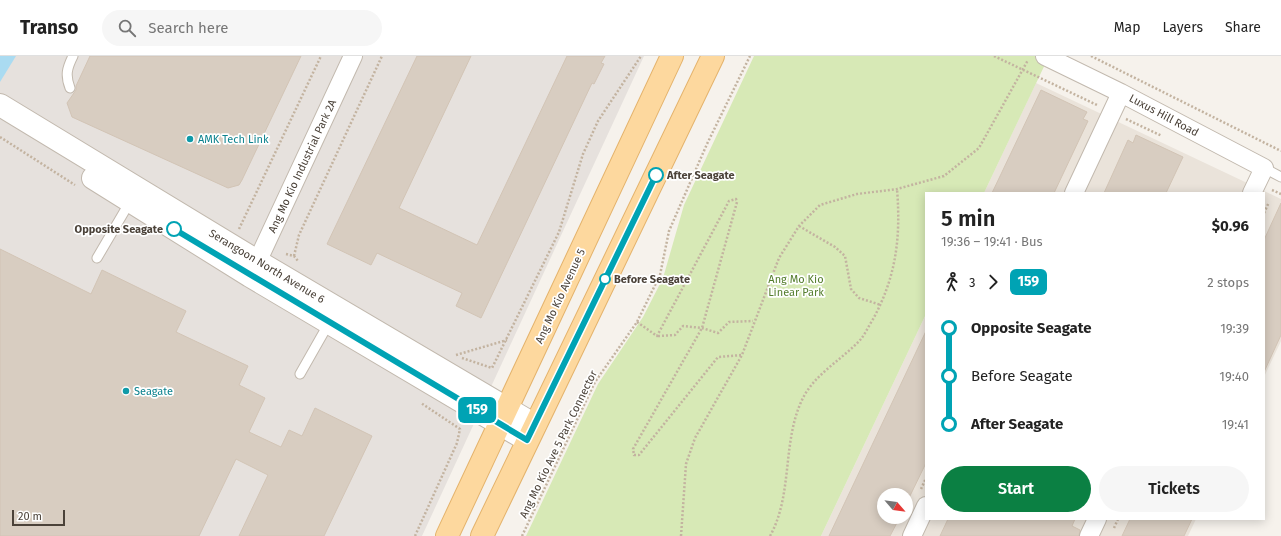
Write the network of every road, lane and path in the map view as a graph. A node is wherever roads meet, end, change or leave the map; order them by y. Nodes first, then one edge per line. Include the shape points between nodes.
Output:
1 (73, 56) edge
2 (321, 56) edge
3 (353, 56) edge
4 (382, 56) edge
5 (641, 56) edge
6 (672, 56) edge
7 (713, 56) edge
8 (750, 56) edge
9 (994, 56) edge
10 (1030, 56) edge
11 (1045, 56) edge
12 (1091, 56) edge
13 (1022, 70) junction
14 (70, 88) dead end
15 (1121, 93) junction
16 (0, 105) edge
17 (1112, 112) junction
18 (0, 121) edge
19 (0, 137) edge
20 (26, 137) junction
21 (1169, 140) dead end
22 (1281, 151) edge
23 (1281, 177) edge
24 (1257, 181) edge
25 (897, 189) junction
26 (1074, 192) edge
27 (1281, 194) edge
28 (134, 195) junction
29 (799, 226) junction
30 (237, 234) dead end
31 (294, 256) dead end
32 (97, 258) dead end
33 (254, 268) junction
34 (881, 304) junction
35 (334, 316) junction
36 (637, 322) junction
37 (753, 322) junction
38 (702, 328) junction
39 (657, 336) junction
40 (507, 340) junction
41 (455, 355) dead end
42 (742, 355) junction
43 (492, 368) dead end
44 (300, 374) dead end
45 (503, 417) junction
46 (460, 429) dead end
47 (531, 433) junction
48 (925, 508) edge
49 (1097, 520) edge
50 (415, 536) edge
51 (448, 536) edge
52 (482, 536) edge
53 (522, 536) edge
54 (681, 536) edge
55 (770, 536) edge
56 (912, 536) edge
57 (1089, 536) edge

1 - 14 lane via 66,76
2 - 30 path
3 - 33 street, Ang Mo Kio Industrial Park 2A
4 - 31 path via 298,235
5 - 40 path via 598,121 582,154 559,232
6 - 45 main road, Ang Mo Kio Avenue 5
7 - 47 main road
8 - 36 path, Ang Mo Kio Ave 5 Park Connector via 707,144 669,231 660,275
9 - 13 path
10 - 13 path
11 - 15 street, Luxus Hill Road
12 - 22 path
13 - 17 path
13 - 25 path via 979,148 944,176
15 - 17 street
15 - 24 street, Luxus Hill Road
16 - 20 street, Serangoon North Avenue 6
17 - 21 path
17 - 26 street
18 - 20 street, Serangoon North Avenue 6
19 - 20 path
20 - 28 street, Serangoon North Avenue 6
23 - 24 lane, Luxus Hill Road
24 - 27 path
25 - 29 path via 856,194 820,205
25 - 34 path via 900,220 895,263
28 - 32 lane
28 - 33 street, Serangoon North Avenue 6
29 - 34 path via 845,256 851,289 859,298
29 - 37 path via 779,258
33 - 35 street, Serangoon North Avenue 6
34 - 55 path via 862,339 818,378 802,398 796,416 780,510
35 - 44 lane
35 - 45 street, Serangoon North Avenue 6
36 - 39 path
36 - 53 path, Ang Mo Kio Ave 5 Park Connector via 595,382
37 - 38 path via 729,322 718,333
37 - 42 path
38 - 39 path via 683,326 675,335
38 - 39 path via 736,199 729,201
38 - 42 path via 633,449 634,455 639,455 718,357
40 - 41 path
40 - 43 path
42 - 54 path via 695,438 686,464
45 - 47 street, Serangoon North Avenue 6
45 - 51 main road, Ang Mo Kio Avenue 5
46 - 50 path via 457,443
47 - 52 main road
48 - 56 street
49 - 57 street

